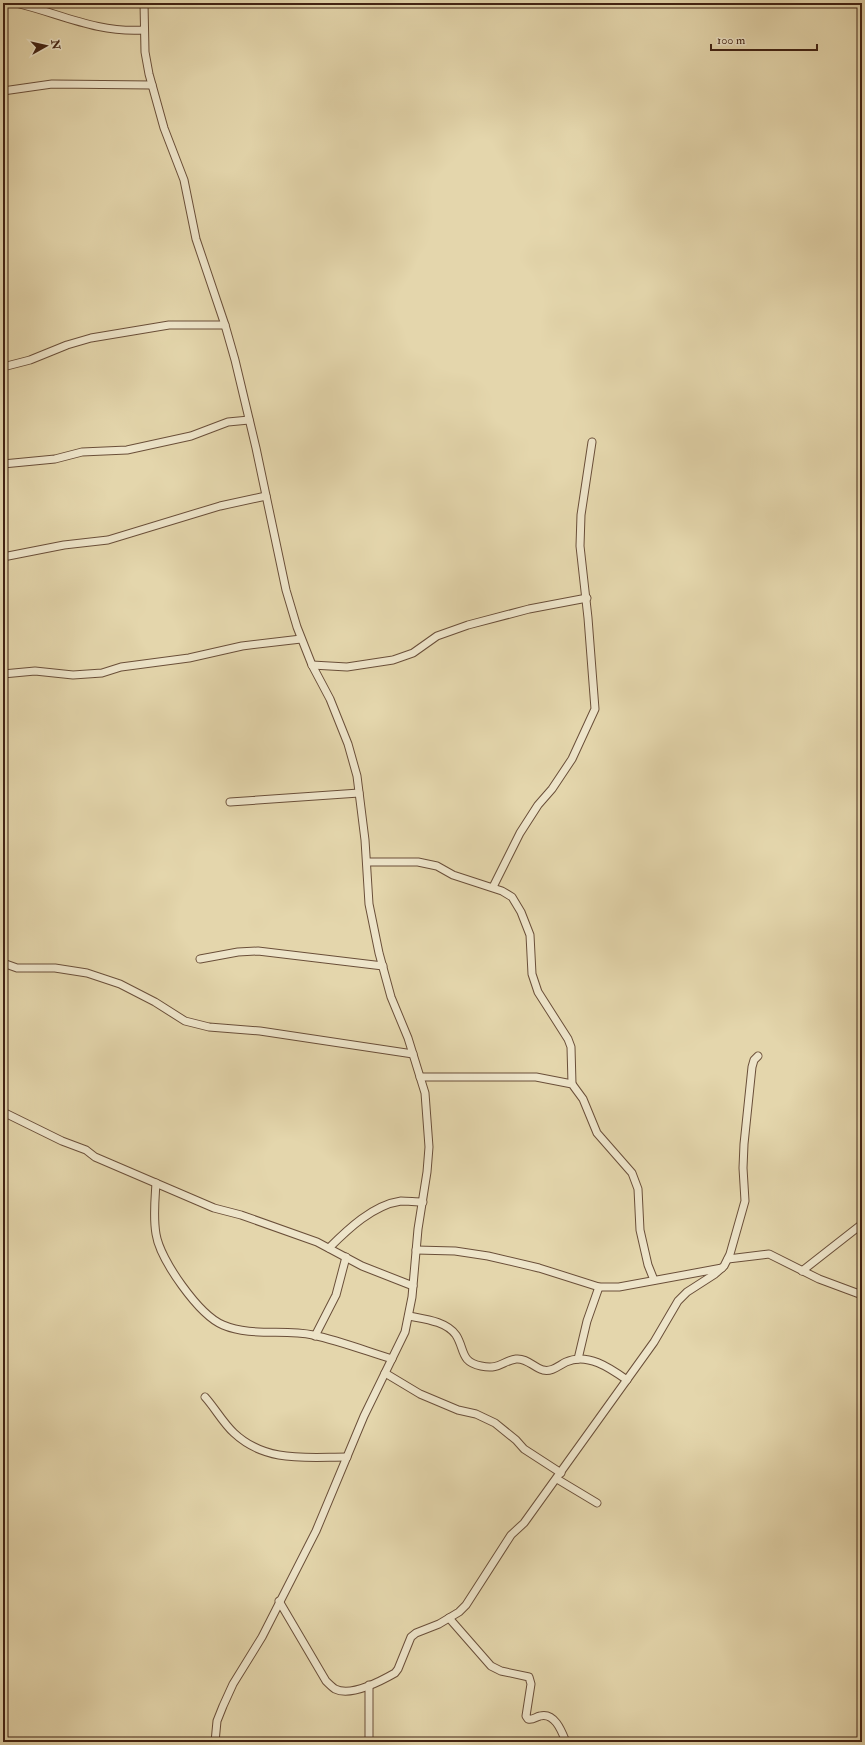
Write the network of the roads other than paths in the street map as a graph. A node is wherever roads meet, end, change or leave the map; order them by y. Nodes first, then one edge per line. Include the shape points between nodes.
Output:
1 (16, 3) edge
2 (144, 3) edge
3 (39, 6) edge
4 (144, 30) junction
5 (152, 85) junction
6 (3, 91) edge
7 (225, 325) junction
8 (3, 367) edge
9 (249, 420) junction
10 (592, 442) dead end
11 (3, 464) edge
12 (266, 496) junction
13 (3, 557) edge
14 (586, 598) junction
15 (302, 639) junction
16 (312, 665) junction
17 (3, 674) edge
18 (359, 793) junction
19 (230, 802) dead end
20 (367, 862) junction
21 (493, 888) junction
22 (200, 959) dead end
23 (3, 963) edge
24 (383, 966) junction
25 (413, 1054) junction
26 (758, 1056) dead end
27 (420, 1077) junction
28 (572, 1084) junction
29 (3, 1112) edge
30 (156, 1183) junction
31 (423, 1202) junction
32 (862, 1224) edge
33 (329, 1248) junction
34 (416, 1250) junction
35 (346, 1257) junction
36 (728, 1259) junction
37 (722, 1268) junction
38 (802, 1271) junction
39 (654, 1280) junction
40 (413, 1286) junction
41 (599, 1287) junction
42 (862, 1294) edge
43 (409, 1316) junction
44 (315, 1336) junction
45 (392, 1359) junction
46 (578, 1359) junction
47 (385, 1373) junction
48 (627, 1380) junction
49 (205, 1397) dead end
50 (348, 1457) junction
51 (559, 1476) junction
52 (597, 1503) dead end
53 (280, 1601) junction
54 (449, 1618) junction
55 (369, 1685) junction
56 (215, 1742) edge
57 (369, 1742) edge
58 (566, 1742) edge

1 - 3 street
2 - 4 street
3 - 4 street via 102,29
4 - 5 street via 145,52
5 - 6 street via 52,84
5 - 7 street via 164,128 184,180 196,239
7 - 8 street via 169,325 91,338
7 - 9 street
9 - 11 street via 228,422 191,436 134,449 82,452 55,459
9 - 12 street
10 - 14 street via 581,515 580,546
12 - 13 street via 220,506 108,540 64,545
12 - 15 street via 286,590
14 - 16 street via 522,610 468,625 437,636 413,653 393,660 347,667
14 - 21 street via 595,709 572,759 520,833
15 - 16 street
15 - 17 street via 242,646 189,658 121,667 102,673 73,676 35,671
16 - 18 street via 330,699 348,744
18 - 19 street
18 - 20 street
20 - 21 street via 418,862 437,866 453,876
20 - 24 street via 369,904
21 - 28 street via 512,897 521,912 530,935 532,974 538,992 571,1047
22 - 24 street via 258,951
23 - 25 street via 17,968 55,968 120,984 185,1021 209,1027 260,1031
24 - 25 street via 391,997
25 - 27 street
26 - 36 street via 752,1067 746,1116 743,1168 745,1201
27 - 28 street via 536,1076
27 - 31 street via 426,1099 429,1147
28 - 39 street via 583,1099 597,1133 622,1160 634,1178 638,1188 640,1230
29 - 30 street
30 - 33 street via 214,1208 241,1215
30 - 44 street via 156,1236 163,1254 177,1279 214,1320 244,1330
31 - 33 street via 401,1201 378,1209 351,1227
31 - 34 street
32 - 38 street
33 - 35 street
34 - 40 street
34 - 41 street via 448,1250 488,1256 539,1268
35 - 40 street
35 - 44 street via 336,1295
36 - 37 street
36 - 38 street via 769,1254
37 - 39 street
37 - 48 street via 678,1301 654,1342
38 - 42 street
39 - 41 street via 619,1287
40 - 43 street
41 - 46 street
43 - 45 street via 405,1332
43 - 46 street via 442,1324 455,1335 462,1354 479,1366 497,1367 517,1359 527,1360 544,1370 552,1370 565,1362
44 - 45 street
45 - 47 street
46 - 48 street via 597,1362
47 - 50 street
47 - 51 street via 420,1394 495,1423
48 - 51 street
49 - 50 street via 233,1433 255,1448 276,1456
50 - 53 street via 316,1531
51 - 52 street
51 - 54 street via 524,1523 511,1535 466,1605
53 - 55 street via 326,1681 336,1690 346,1691 358,1690
53 - 56 street via 262,1637 233,1684 217,1721
54 - 55 street via 416,1633 398,1669 392,1675
54 - 58 street via 491,1666 529,1677 531,1684 526,1716 533,1720 541,1715 549,1716 559,1726
55 - 57 street

